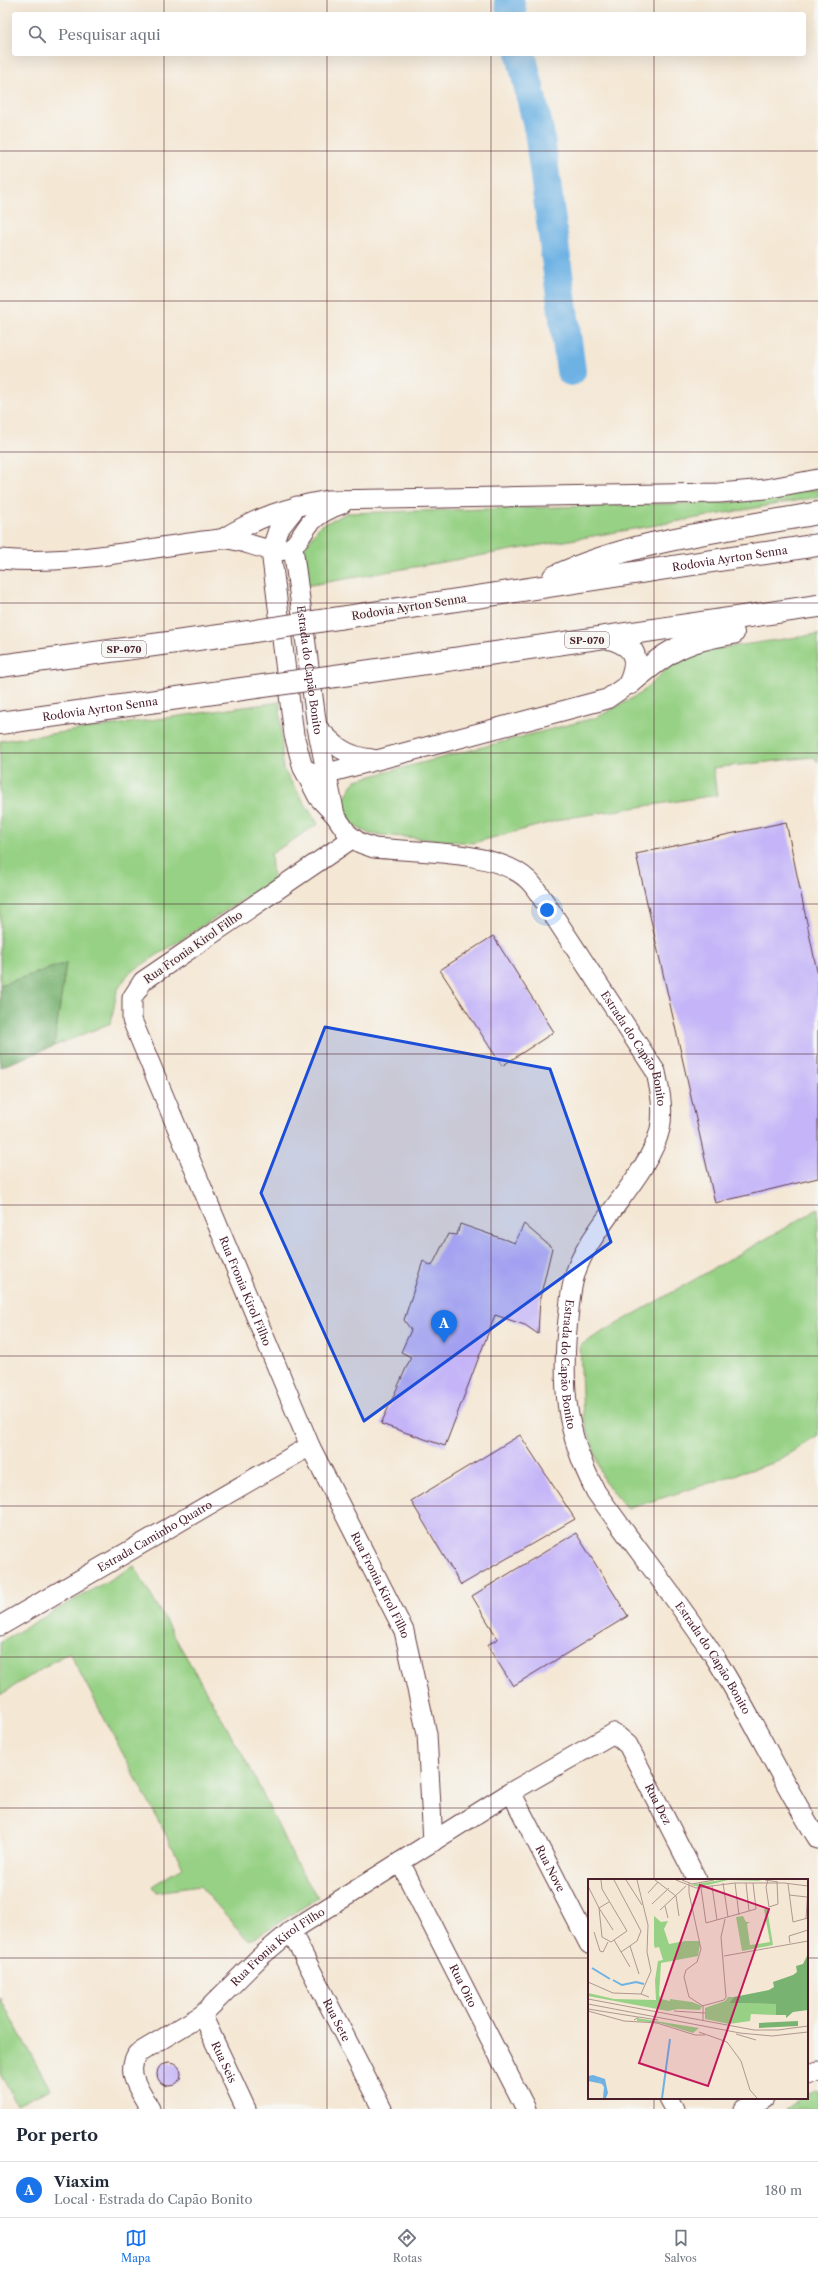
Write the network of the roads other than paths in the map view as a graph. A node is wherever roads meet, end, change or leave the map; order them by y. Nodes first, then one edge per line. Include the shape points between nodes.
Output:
1 (818, 479) edge
2 (355, 500) junction
3 (297, 506) junction
4 (818, 513) edge
5 (222, 539) junction
6 (818, 545) edge
7 (293, 547) junction
8 (271, 551) junction
9 (0, 558) edge
10 (532, 587) junction
11 (818, 606) edge
12 (818, 620) edge
13 (606, 637) junction
14 (0, 650) edge
15 (80, 655) junction
16 (0, 666) edge
17 (630, 683) junction
18 (0, 724) edge
19 (317, 727) junction
20 (378, 759) junction
21 (303, 768) junction
22 (328, 773) junction
23 (335, 815) junction
24 (353, 838) junction
25 (310, 1446) junction
26 (0, 1626) edge
27 (614, 1733) joint
28 (511, 1792) junction
29 (818, 1839) edge
30 (433, 1842) junction
31 (400, 1862) junction
32 (696, 1879) edge
33 (291, 1931) junction
34 (588, 1942) edge
35 (202, 2015) junction
36 (818, 2071) edge
37 (808, 2075) edge
38 (669, 2099) edge
39 (762, 2099) edge
40 (150, 2109) edge
41 (246, 2109) edge
42 (382, 2109) edge
43 (526, 2109) edge
44 (674, 2109) edge
45 (744, 2109) edge

1 - 2 street via 766,489 719,493
2 - 3 street via 328,500
2 - 7 street via 327,509 312,522
3 - 5 street via 248,523
3 - 8 street via 278,530
4 - 10 highway via 651,544 585,562
5 - 8 street via 254,544
5 - 9 street via 58,559 23,561
6 - 10 highway, Rodovia Ayrton Senna / SP-070
7 - 8 street via 284,551
7 - 19 street, Estrada do Capão Bonito
8 - 21 street, Estrada do Capão Bonito via 294,735
10 - 15 highway, Rodovia Ayrton Senna / SP-070, bridge via 249,632
11 - 13 highway, Rodovia Ayrton Senna / SP-070
12 - 17 highway via 711,636 682,645 660,657
13 - 17 highway via 620,641 630,648 635,658 636,669
13 - 18 highway, Rodovia Ayrton Senna / SP-070, bridge
14 - 15 highway
15 - 16 highway, Rodovia Ayrton Senna / SP-070
17 - 20 street via 607,699
19 - 20 street via 338,748 356,757
19 - 22 street, Estrada do Capão Bonito
20 - 22 street
21 - 22 street via 316,774
21 - 23 street, Estrada do Capão Bonito via 318,796
22 - 23 street, Estrada do Capão Bonito
23 - 24 street, Estrada do Capão Bonito
24 - 25 street, Rua Fronia Kirol Filho via 143,981 132,998 132,1020
24 - 29 street, Estrada do Capão Bonito via 374,848 476,856 501,864 527,879 656,1072 662,1110 660,1129 651,1152 593,1236 574,1278 565,1344 566,1404 572,1436 585,1472 596,1492 713,1655
25 - 26 street, Estrada Caminho Quatro
25 - 30 street, Rua Fronia Kirol Filho via 404,1632 427,1734
27 - 28 street, Rua Fronia Kirol Filho
27 - 32 street, Rua Dez via 628,1745
28 - 30 street, Rua Fronia Kirol Filho
28 - 34 street, Rua Nove
30 - 31 street, Rua Fronia Kirol Filho
31 - 33 street, Rua Fronia Kirol Filho
31 - 43 street, Rua Oito
33 - 35 street, Rua Fronia Kirol Filho via 260,1957
33 - 42 street, Rua Sete
35 - 40 street, Rua Fronia Kirol Filho via 137,2054 132,2063 131,2072
35 - 41 street, Rua Seis
36 - 37 street
38 - 44 street
39 - 45 street

